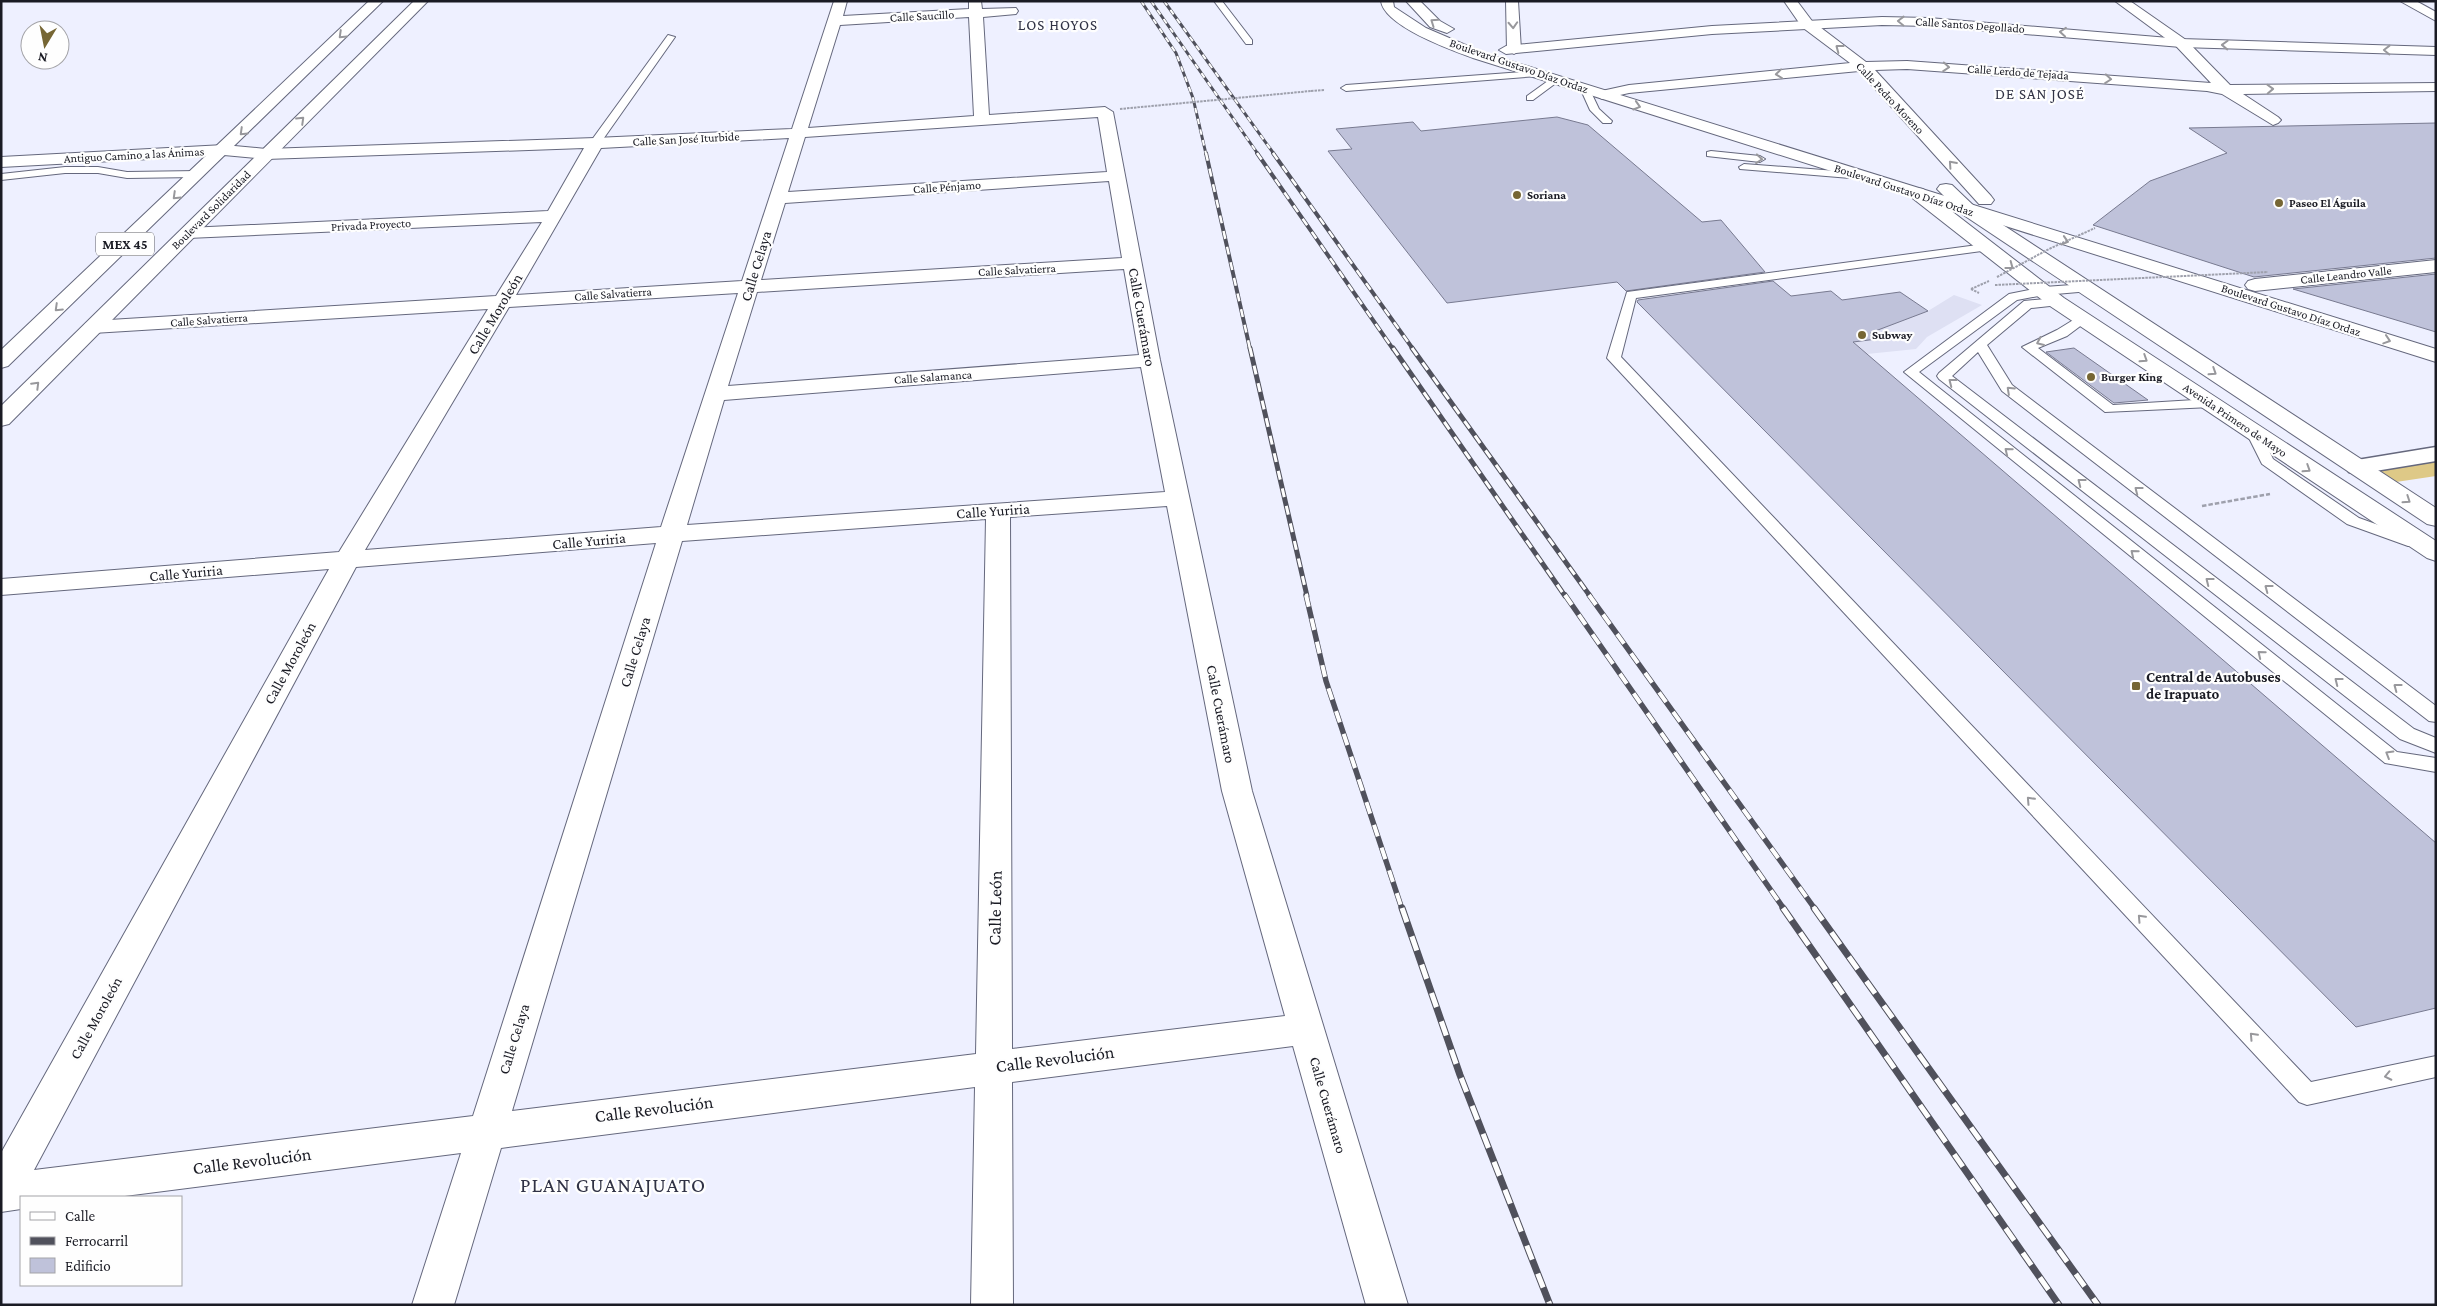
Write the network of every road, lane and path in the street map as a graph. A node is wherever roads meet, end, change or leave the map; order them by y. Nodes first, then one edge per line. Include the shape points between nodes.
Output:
1 (377, 1) edge
2 (422, 1) edge
3 (906, 1) edge
4 (1218, 1) edge
5 (1387, 1) edge
6 (1412, 1) edge
7 (1512, 1) edge
8 (1790, 1) edge
9 (2121, 1) edge
10 (2406, 1) edge
11 (975, 7) edge
12 (837, 11) edge
13 (1011, 11) dead end
14 (902, 17) junction
15 (2436, 17) edge
16 (1807, 24) junction
17 (671, 37) dead end
18 (1249, 42) dead end
19 (2182, 43) junction
20 (1510, 50) junction
21 (2436, 51) edge
22 (1863, 66) junction
23 (1535, 74) junction
24 (1555, 80) junction
25 (2436, 87) edge
26 (1346, 88) dead end
27 (1629, 89) junction
28 (1586, 90) junction
29 (2226, 90) junction
30 (1311, 91) dead end
31 (1602, 94) junction
32 (1530, 98) dead end
33 (1113, 111) junction
34 (982, 120) junction
35 (2273, 120) dead end
36 (1607, 121) dead end
37 (799, 133) junction
38 (596, 143) junction
39 (224, 150) junction
40 (266, 154) junction
41 (1711, 154) dead end
42 (1, 162) edge
43 (1825, 165) junction
44 (1744, 166) dead end
45 (198, 174) junction
46 (1116, 176) junction
47 (1862, 176) junction
48 (1, 177) edge
49 (1946, 189) joint
50 (1917, 193) junction
51 (777, 198) junction
52 (1976, 205) junction
53 (554, 216) junction
54 (2095, 228) dead end
55 (188, 233) junction
56 (1985, 248) junction
57 (1132, 263) junction
58 (2436, 266) edge
59 (1996, 277) dead end
60 (2262, 279) junction
61 (1995, 285) dead end
62 (750, 286) junction
63 (1981, 286) dead end
64 (1971, 289) dead end
65 (2093, 293) junction
66 (2050, 296) junction
67 (503, 301) junction
68 (2083, 318) junction
69 (93, 327) junction
70 (2436, 340) edge
71 (1980, 344) junction
72 (2436, 356) edge
73 (1150, 360) junction
74 (1, 362) edge
75 (715, 394) junction
76 (2211, 403) junction
77 (1, 419) edge
78 (2436, 454) edge
79 (2357, 467) junction
80 (2436, 471) edge
81 (2378, 481) junction
82 (1178, 498) junction
83 (998, 511) junction
84 (2436, 519) edge
85 (672, 534) junction
86 (2431, 550) edge
87 (346, 560) junction
88 (1, 587) edge
89 (2436, 716) edge
90 (2436, 746) edge
91 (2436, 765) edge
92 (1306, 1029) junction
93 (2436, 1066) edge
94 (993, 1067) junction
95 (485, 1130) junction
96 (1, 1192) edge
97 (433, 1305) edge
98 (992, 1305) edge
99 (1387, 1305) edge

1 -> 39 main road, MEX 45
40 -> 2 main road, Boulevard Solidaridad / MEX 45
3 - 14 main road
4 - 18 lane
5 - 23 main road, Boulevard Gustavo Díaz Ordaz via 1388,8 1405,23
20 -> 6 main road, Boulevard Gustavo Díaz Ordaz via 1434,24
7 -> 20 main road
8 - 16 main road, Calle Pedro Moreno
9 - 19 main road
10 - 15 main road
11 - 13 main road, Calle Saucillo
11 - 14 main road, Calle Saucillo
11 - 34 main road
12 - 14 main road, Calle Saucillo
12 - 37 main road, Calle Celaya
19 -> 16 main road, Calle Santos Degollado via 1929,22
16 - 20 main road, Calle Santos Degollado
22 -> 16 main road, Calle Pedro Moreno
17 - 38 lane
21 -> 19 main road, Calle Santos Degollado
19 - 29 main road
20 - 27 main road, Boulevard Gustavo Díaz Ordaz
22 -> 27 main road, Calle Lerdo de Tejada
22 -> 29 main road, Calle Lerdo de Tejada via 1916,65
52 -> 22 main road, Calle Pedro Moreno
23 - 24 main road, Boulevard Gustavo Díaz Ordaz
23 - 26 lane
24 - 28 main road, Boulevard Gustavo Díaz Ordaz
24 - 32 lane
29 -> 25 main road, Calle Lerdo de Tejada
27 - 31 main road, Calle Lerdo de Tejada
27 - 49 main road, Boulevard Gustavo Díaz Ordaz
28 - 31 main road, Boulevard Gustavo Díaz Ordaz
28 - 36 lane via 1595,110
29 - 35 main road
30 - 33 path, bridge
31 -> 43 main road, Boulevard Gustavo Díaz Ordaz
33 - 34 main road, Calle San José Iturbide
33 - 46 main road, Calle Cuerámaro
34 - 37 main road, Calle San José Iturbide
37 - 38 main road, Calle San José Iturbide
37 - 51 main road, Calle Celaya
38 - 40 main road, Calle San José Iturbide
38 - 53 main road, Calle Moroleón
39 - 40 main road, Antiguo Camino a las Ánimas
39 - 42 main road, Antiguo Camino a las Ánimas
39 - 45 main road, MEX 45
40 - 55 main road, Boulevard Solidaridad / MEX 45
41 -> 43 lane
43 - 47 main road, Boulevard Gustavo Díaz Ordaz
44 - 47 lane
45 - 48 lane via 73,170
45 -> 74 main road, MEX 45
46 - 51 main road, Calle Pénjamo
46 - 57 main road, Calle Cuerámaro
47 - 50 main road, Boulevard Gustavo Díaz Ordaz
49 - 52 main road, Avenida Primero de Mayo
50 - 52 main road, Boulevard Gustavo Díaz Ordaz
50 - 56 main road, Avenida Primero de Mayo
51 - 62 main road, Calle Celaya
52 - 60 main road, Boulevard Gustavo Díaz Ordaz
52 - 65 main road, Avenida Primero de Mayo
52 -> 72 main road, Boulevard Gustavo Díaz Ordaz
53 - 55 main road, Privada Proyecto
53 - 67 main road, Calle Moroleón
54 - 59 path, bridge
55 - 69 main road, Boulevard Solidaridad / MEX 45
56 -> 66 main road, Avenida Primero de Mayo
93 -> 56 lane via 2307,1094 1614,358 1631,295
57 - 62 main road, Calle Salvatierra
57 - 73 main road, Calle Cuerámaro
58 - 60 main road, Calle Leandro Valle
60 - 61 path, bridge
60 - 70 main road, Boulevard Gustavo Díaz Ordaz
62 - 67 main road, Calle Salvatierra
62 - 75 main road, Calle Celaya
63 - 64 path
65 - 66 lane
65 -> 79 main road, Avenida Primero de Mayo
66 - 68 main road, Avenida Primero de Mayo
66 - 71 lane via 2028,304
91 -> 66 lane via 2392,758 1911,372 2013,297
67 - 69 main road, Calle Salvatierra
67 - 87 main road, Calle Moroleón
68 -> 76 main road, Avenida Primero de Mayo
68 -> 76 lane via 2062,333 2029,347 2110,409
77 -> 69 main road, Boulevard Solidaridad / MEX 45
89 -> 71 lane via 2007,388
90 -> 71 lane via 2408,734 1944,376
73 - 75 main road, Calle Salamanca
73 - 82 main road, Calle Cuerámaro
75 - 85 main road, Calle Celaya
76 - 86 main road, Avenida Primero de Mayo
78 - 79 street
79 - 81 main road, Avenida Primero de Mayo
80 - 81 street
81 -> 84 main road, Avenida Primero de Mayo
82 - 83 main road, Calle Yuriria
82 - 92 main road, Calle Cuerámaro via 1237,791
83 - 85 main road, Calle Yuriria
83 - 94 main road, Calle León
85 - 87 main road, Calle Yuriria
85 - 95 main road, Calle Celaya
87 - 88 main road, Calle Yuriria
87 - 96 main road, Calle Moroleón
92 - 94 main road, Calle Revolución
92 - 99 main road, Calle Cuerámaro
94 - 95 main road, Calle Revolución
94 - 98 main road, Calle León
95 - 96 main road, Calle Revolución
95 - 97 main road, Calle Celaya

